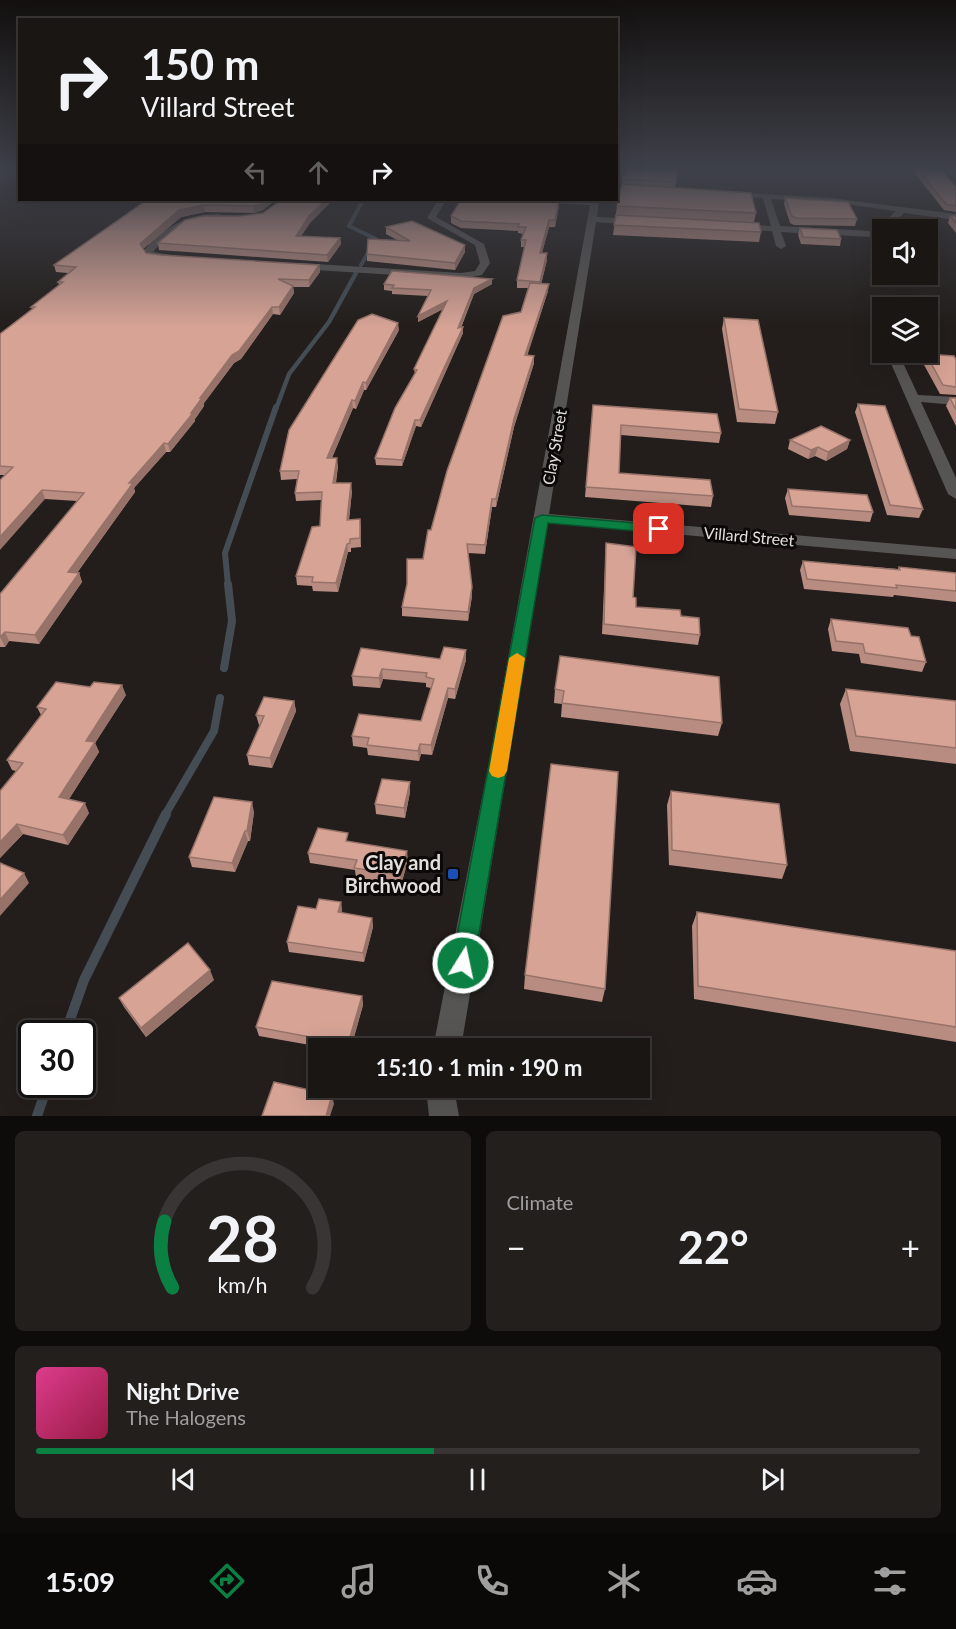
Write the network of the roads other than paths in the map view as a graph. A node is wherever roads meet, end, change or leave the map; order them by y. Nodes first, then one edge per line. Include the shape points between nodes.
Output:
1 (182, 223) edge
2 (440, 223) edge
3 (591, 223) edge
4 (774, 223) edge
5 (888, 223) edge
6 (730, 227) edge
7 (776, 229) junction
8 (781, 246) dead end
9 (175, 258) edge
10 (291, 265) edge
11 (897, 363) edge
12 (912, 398) junction
13 (956, 401) edge
14 (956, 494) edge
15 (542, 518) junction
16 (956, 554) edge
17 (449, 1038) edge
18 (441, 1098) edge
19 (444, 1116) edge

1 - 9 street via 148,252 152,256
2 - 10 street via 479,244 484,262 478,273 461,276
3 - 15 street, Clay Street
4 - 7 street
5 - 7 street via 871,234
6 - 7 street
7 - 8 street
11 - 12 street
12 - 13 street
12 - 14 street
15 - 16 street, Villard Street
15 - 17 street, Clay Street
18 - 19 street

